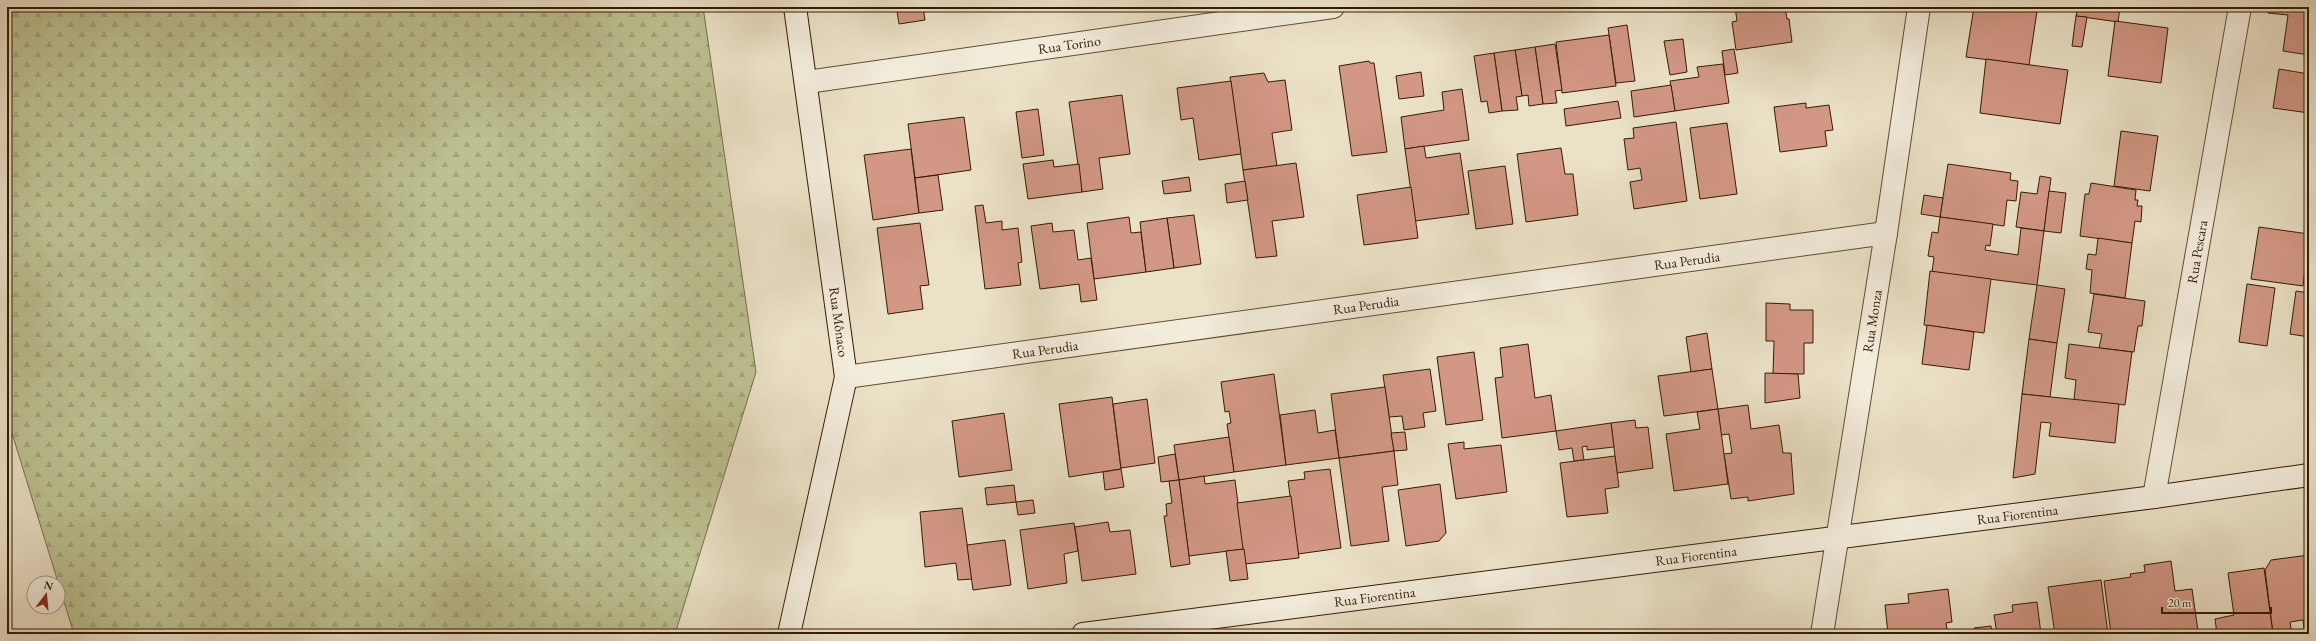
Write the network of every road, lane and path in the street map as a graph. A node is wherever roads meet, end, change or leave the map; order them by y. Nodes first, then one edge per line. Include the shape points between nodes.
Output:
1 (795, 7) edge
2 (1332, 7) edge
3 (1919, 7) edge
4 (2240, 7) edge
5 (807, 82) junction
6 (1886, 233) junction
7 (846, 377) junction
8 (2309, 474) edge
9 (2154, 497) junction
10 (1837, 538) junction
11 (789, 634) edge
12 (1083, 634) edge
13 (1822, 634) edge

1 - 5 street, Rua Mônaco
2 - 5 street, Rua Torino
3 - 6 street, Rua Monza
4 - 9 street, Rua Pescara
5 - 7 street, Rua Mônaco
6 - 7 street, Rua Perudia
6 - 10 street, Rua Monza
7 - 11 street, Rua Mônaco
8 - 9 street, Rua Fiorentina
9 - 10 street, Rua Fiorentina
10 - 12 street, Rua Fiorentina
10 - 13 street, Rua Monza

